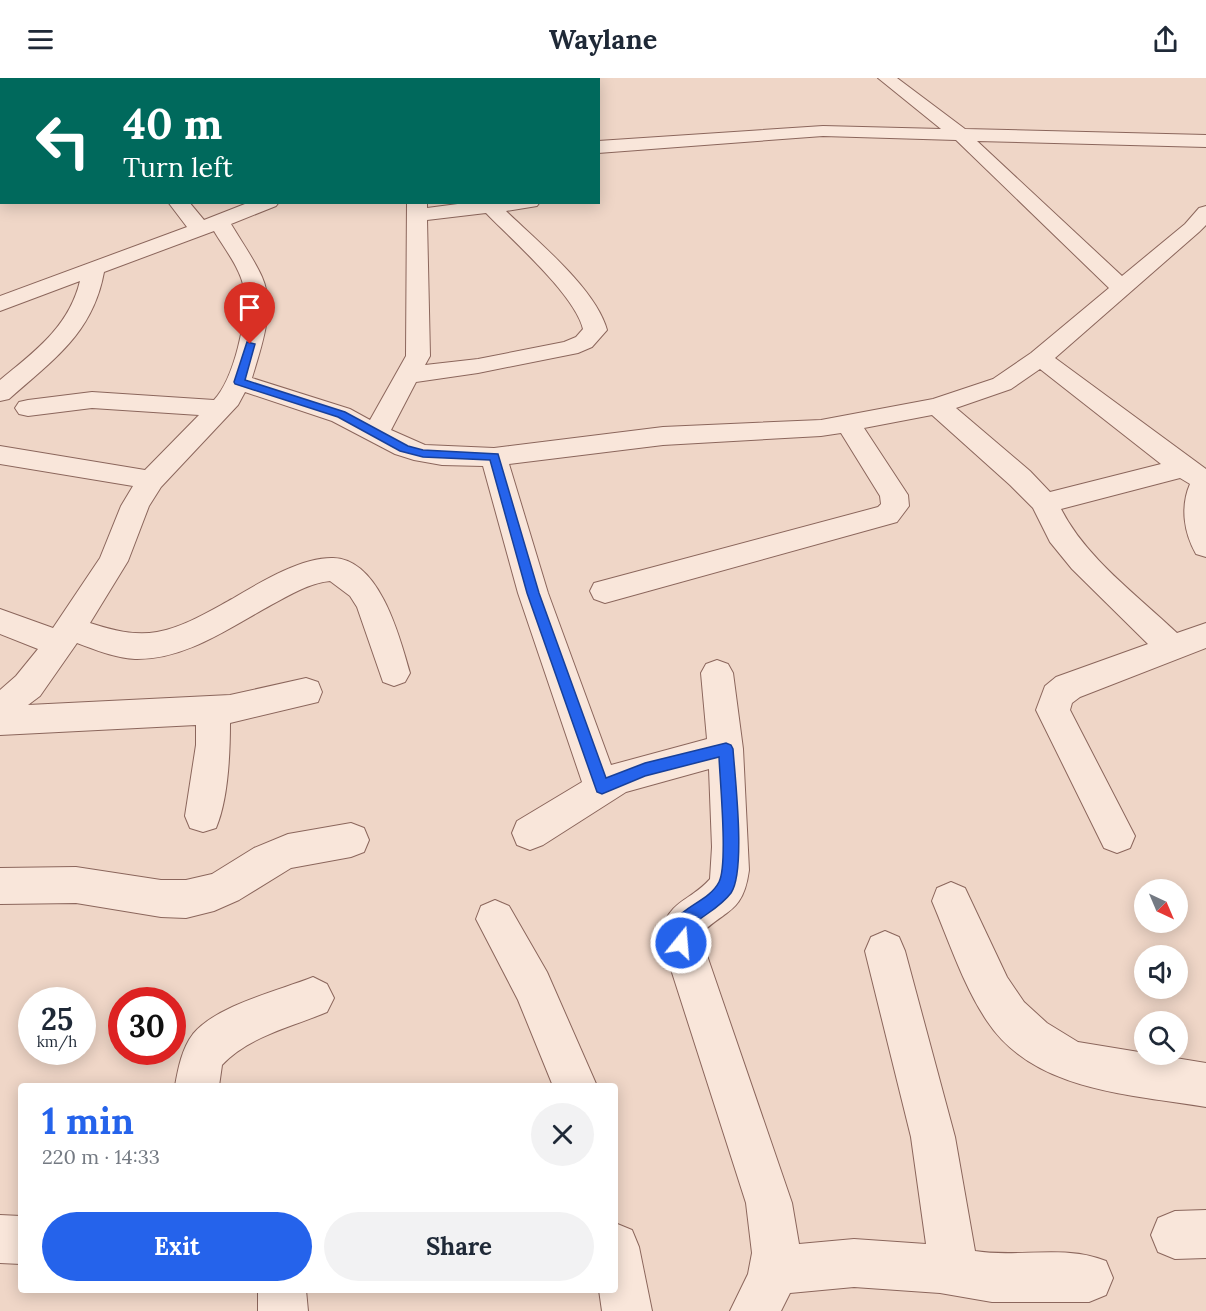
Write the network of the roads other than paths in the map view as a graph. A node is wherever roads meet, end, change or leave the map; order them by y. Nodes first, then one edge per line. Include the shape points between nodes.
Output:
1 (886, 78) edge
2 (962, 136) junction
3 (1206, 141) edge
4 (600, 147) edge
5 (181, 204) edge
6 (264, 204) edge
7 (514, 204) edge
8 (491, 207) junction
9 (417, 209) edge
10 (1201, 224) edge
11 (210, 225) junction
12 (94, 269) junction
13 (1121, 287) junction
14 (0, 304) edge
15 (1041, 358) junction
16 (409, 375) junction
17 (239, 382) junction
18 (0, 394) edge
19 (937, 406) junction
20 (220, 408) junction
21 (848, 423) junction
22 (30, 424) junction
23 (376, 433) junction
24 (3, 456) edge
25 (494, 457) junction
26 (1198, 476) edge
27 (151, 480) junction
28 (1044, 503) junction
29 (1206, 546) edge
30 (605, 591) dead end
31 (0, 621) edge
32 (1206, 635) edge
33 (65, 636) junction
34 (1172, 647) junction
35 (394, 673) dead end
36 (717, 673) dead end
37 (306, 692) dead end
38 (0, 710) edge
39 (213, 710) junction
40 (0, 720) edge
41 (726, 749) junction
42 (602, 788) junction
43 (203, 816) dead end
44 (530, 833) dead end
45 (1117, 836) dead end
46 (351, 840) dead end
47 (0, 886) edge
48 (951, 901) dead end
49 (495, 919) dead end
50 (885, 951) dead end
51 (313, 998) dead end
52 (197, 1083) edge
53 (574, 1083) edge
54 (1206, 1085) edge
55 (0, 1239) edge
56 (18, 1240) edge
57 (618, 1263) edge
58 (954, 1271) junction
59 (1089, 1278) dead end
60 (764, 1291) edge
61 (282, 1293) edge
62 (283, 1311) edge
63 (627, 1311) edge

1 - 2 street
2 - 3 street
2 - 4 street via 785,132
2 - 13 street
5 - 11 street
6 - 11 street
7 - 8 street
8 - 9 street
8 - 16 street via 579,297 595,330 584,342 570,348
9 - 16 street via 418,356
10 - 13 street
11 - 12 street
11 - 17 street via 251,277 255,289 255,324
12 - 14 street
12 - 18 street via 80,314
13 - 15 street
15 - 19 street via 1002,384
15 - 26 street
16 - 23 street
17 - 20 street
17 - 23 street via 341,415
18 - 22 street
19 - 21 street
19 - 28 street via 1020,477
20 - 22 street via 93,400
20 - 27 street
21 - 25 street via 821,428 663,436
21 - 30 street via 894,495 894,509 886,515
22 - 24 street
23 - 25 street via 423,454
24 - 27 street
25 - 42 street via 533,593
26 - 28 street
26 - 29 street via 1198,515
27 - 33 street via 135,506 113,561
28 - 34 street via 1060,535 1082,561
31 - 33 street
32 - 34 street
33 - 35 street via 133,646 166,644 183,639 310,573 335,570 356,583 375,608
33 - 38 street via 28,686
34 - 45 street via 1068,687 1057,696 1053,710
36 - 41 street
37 - 39 street via 230,710
39 - 40 street
39 - 43 street via 213,745
41 - 42 street via 645,770
41 - 60 street via 731,864 726,886 712,903 691,915 679,932 769,1203 776,1253
42 - 44 street
46 - 47 street via 295,849 216,892 186,899 86,886
48 - 54 street via 998,1001 1023,1031 1077,1063
49 - 53 street via 533,986
50 - 58 street via 933,1137
51 - 52 street via 223,1035 206,1051
55 - 56 street
57 - 63 street
58 - 59 street via 992,1278
58 - 60 street via 854,1263
61 - 62 street

